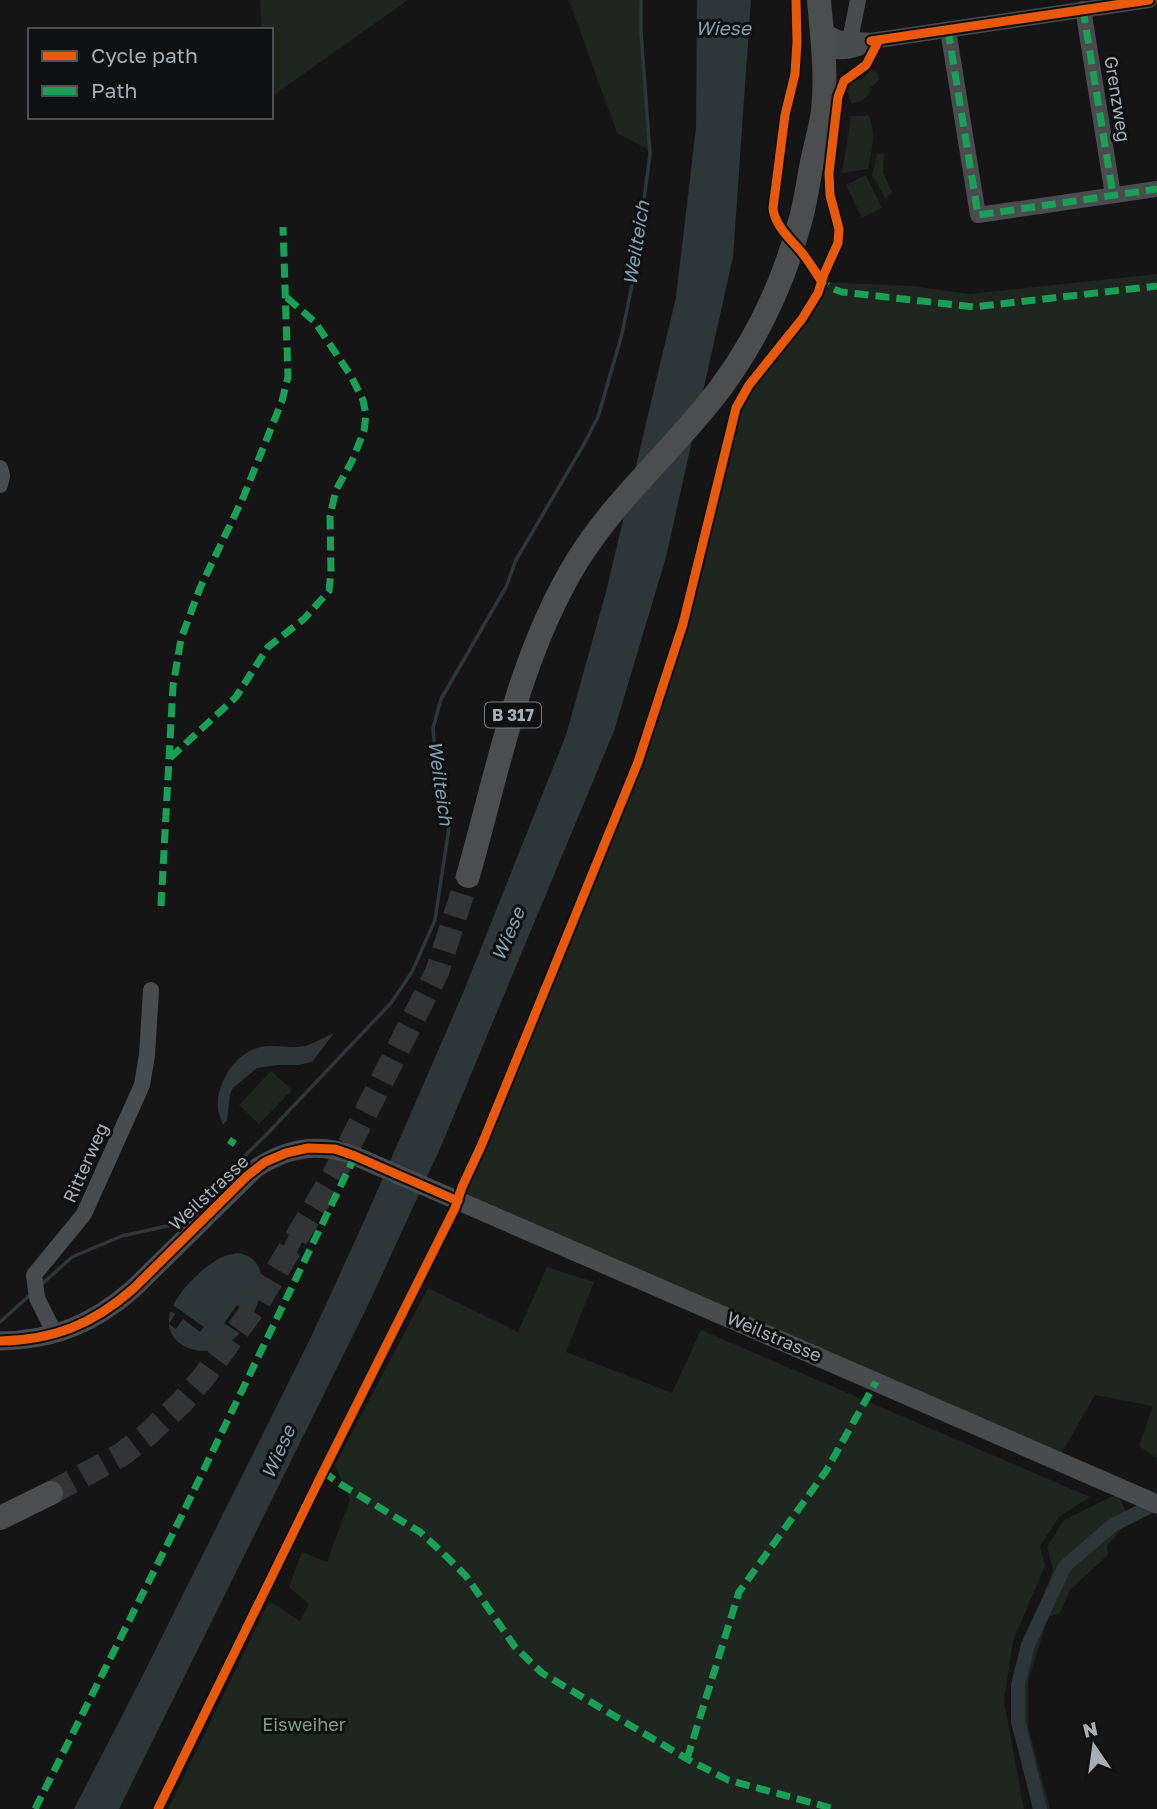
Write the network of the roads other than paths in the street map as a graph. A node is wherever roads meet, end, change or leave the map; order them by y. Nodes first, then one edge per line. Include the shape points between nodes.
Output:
1 (806, 0) edge
2 (819, 0) edge
3 (858, 0) edge
4 (1149, 0) edge
5 (1083, 9) junction
6 (948, 30) junction
7 (817, 35) junction
8 (850, 40) junction
9 (871, 41) junction
10 (1157, 189) edge
11 (1113, 195) junction
12 (0, 468) edge
13 (0, 485) edge
14 (468, 876) tunnel mouth
15 (151, 990) dead end
16 (55, 1334) junction
17 (0, 1341) edge
18 (51, 1493) tunnel mouth
19 (1157, 1504) edge
20 (0, 1518) edge

1 - 7 main road, B 317
2 - 7 main road, B 317
3 - 8 street
4 - 5 street
5 - 6 street
5 - 11 street, Grenzweg
6 - 9 street
6 - 11 street via 978,215
7 - 8 street
7 - 9 street via 837,51
7 - 14 main road, B 317 via 813,158 784,274 722,386 598,530 550,611 513,716
8 - 9 street
10 - 11 street
12 - 13 street
15 - 16 street, Ritterweg via 142,1085 85,1214 34,1275
16 - 17 street, Weilstrasse
16 - 19 street, Weilstrasse via 114,1305 247,1176 274,1157 297,1149 344,1151
18 - 20 main road

